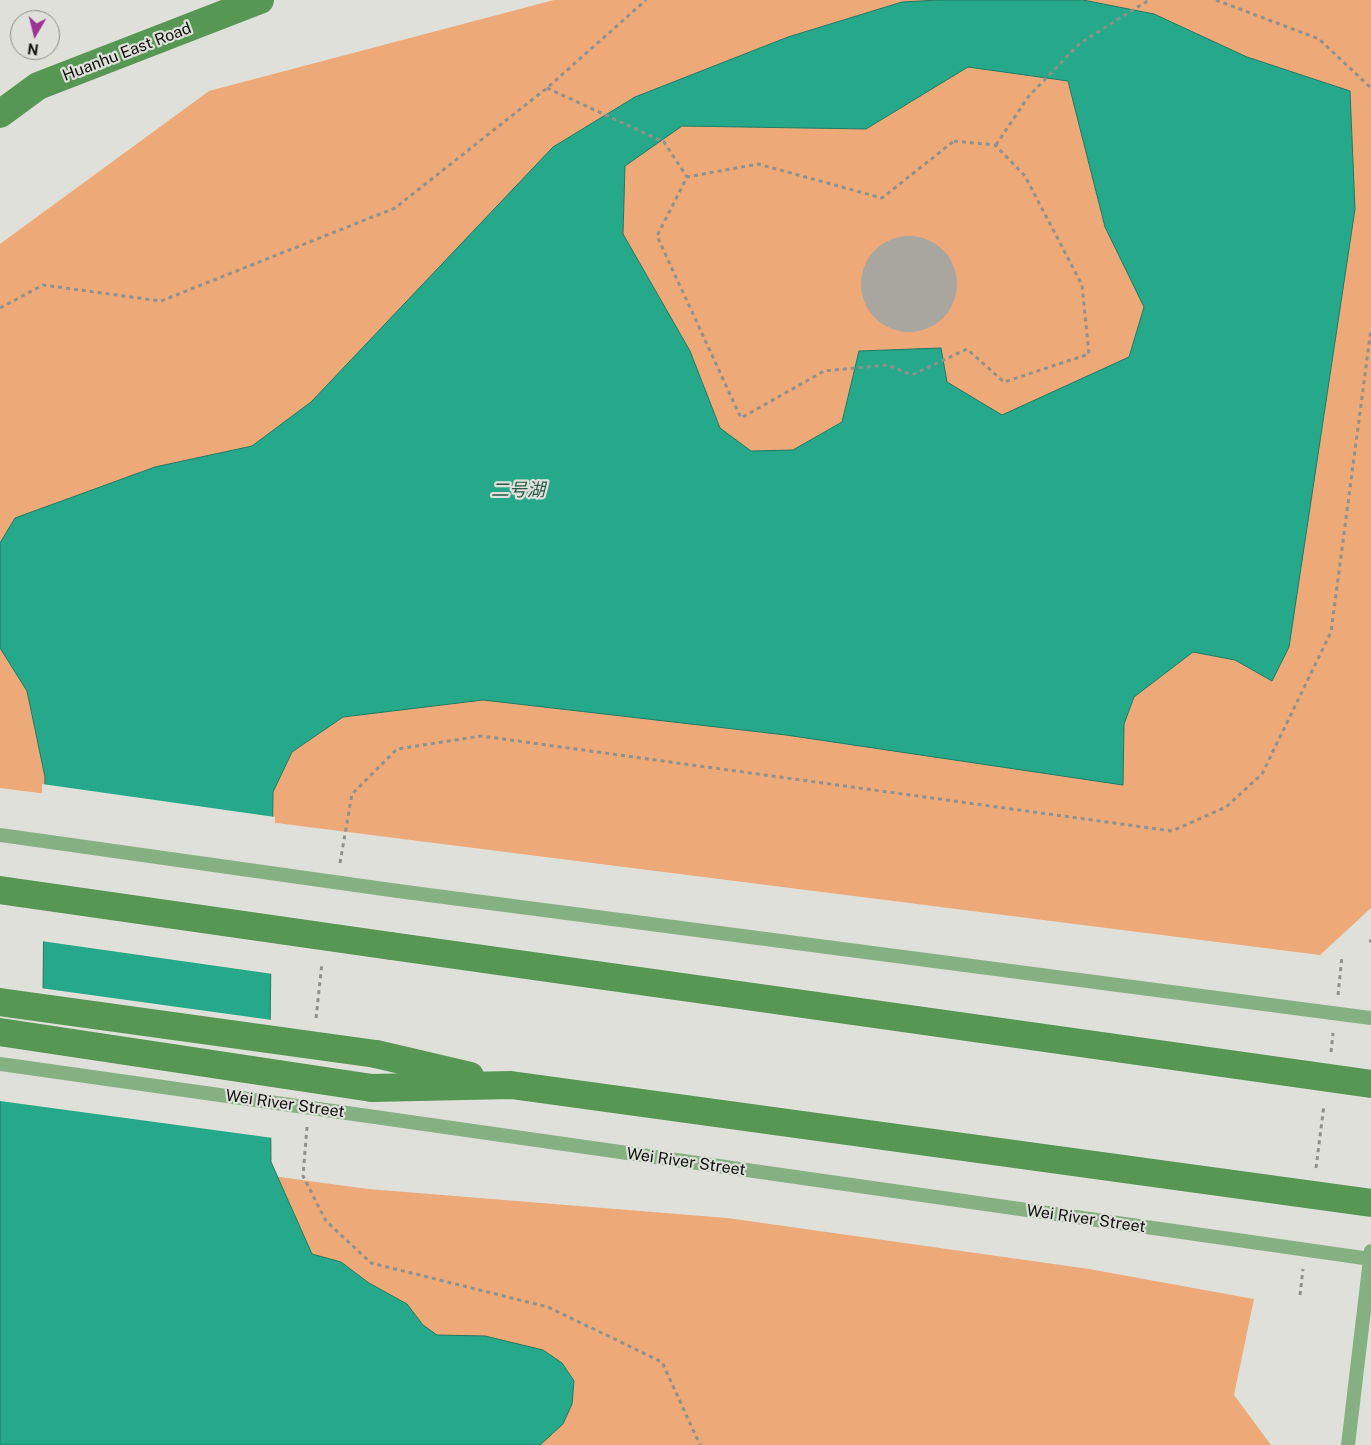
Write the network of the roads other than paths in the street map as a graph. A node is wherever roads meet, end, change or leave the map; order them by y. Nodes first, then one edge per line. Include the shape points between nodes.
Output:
1 (260, 0) edge
2 (0, 114) edge
3 (0, 835) edge
4 (0, 890) edge
5 (0, 1002) edge
6 (1371, 1018) edge
7 (0, 1032) edge
8 (0, 1064) edge
9 (1371, 1084) edge
10 (511, 1085) junction
11 (1371, 1203) edge
12 (1370, 1256) edge
13 (1348, 1445) edge

1 - 2 main road, Huanhu East Road via 38,86
3 - 6 lane, bridge via 398,891
4 - 9 main road, bridge
5 - 10 main road, bridge via 376,1054
7 - 10 main road, Wei River Street, bridge via 372,1088
8 - 12 lane, Wei River Street, bridge via 1306,1250
10 - 11 main road, Wei River Street
12 - 13 lane

